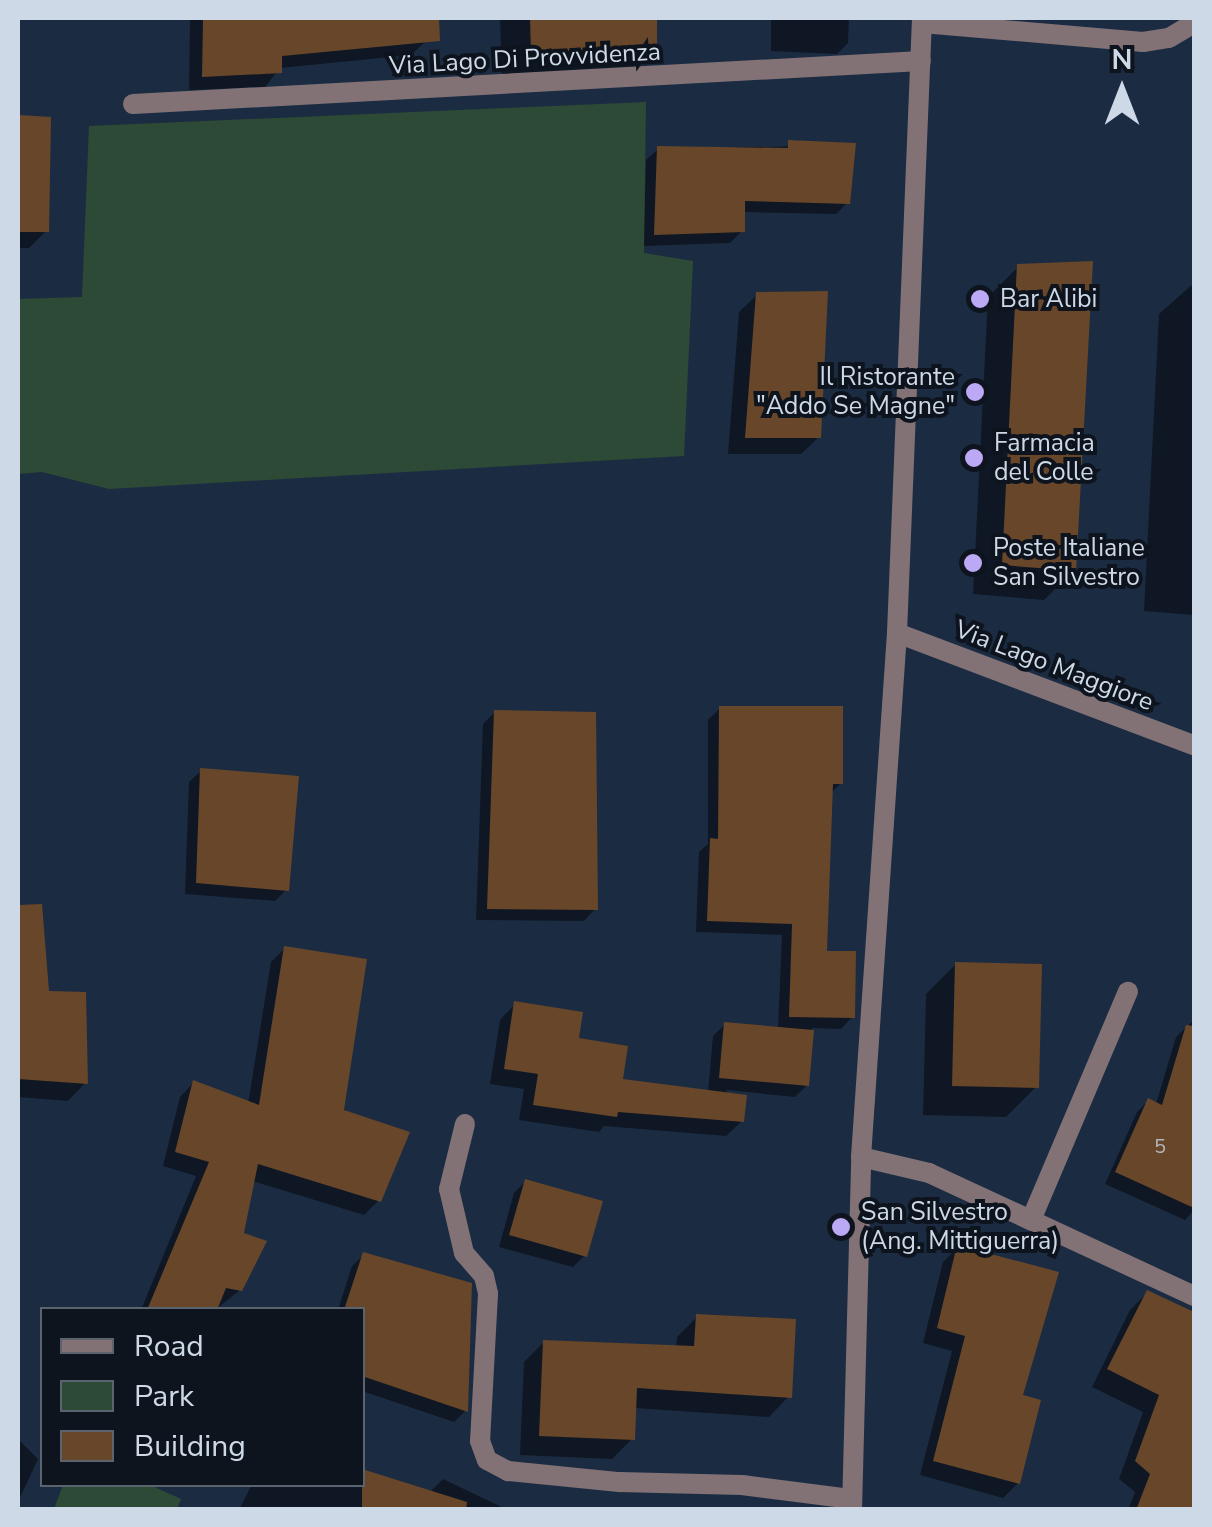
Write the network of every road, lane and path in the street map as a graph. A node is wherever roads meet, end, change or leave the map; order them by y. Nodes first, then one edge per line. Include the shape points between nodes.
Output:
1 (922, 20) edge
2 (1194, 23) edge
3 (921, 61) junction
4 (132, 104) dead end
5 (897, 633) junction
6 (1194, 746) edge
7 (1128, 992) dead end
8 (466, 1124) dead end
9 (861, 1157) junction
10 (1030, 1220) junction
11 (1194, 1296) edge
12 (852, 1504) edge

1 - 2 street via 1143,42 1169,38
1 - 3 street
3 - 4 street, Via Lago Di Provvidenza
3 - 5 street
5 - 6 street, Via Lago Maggiore
5 - 9 street
7 - 10 street
8 - 12 street via 449,1189 464,1254 484,1276 488,1294 480,1442 487,1460 526,1473 742,1484
9 - 10 street via 929,1172
9 - 12 street
10 - 11 street

